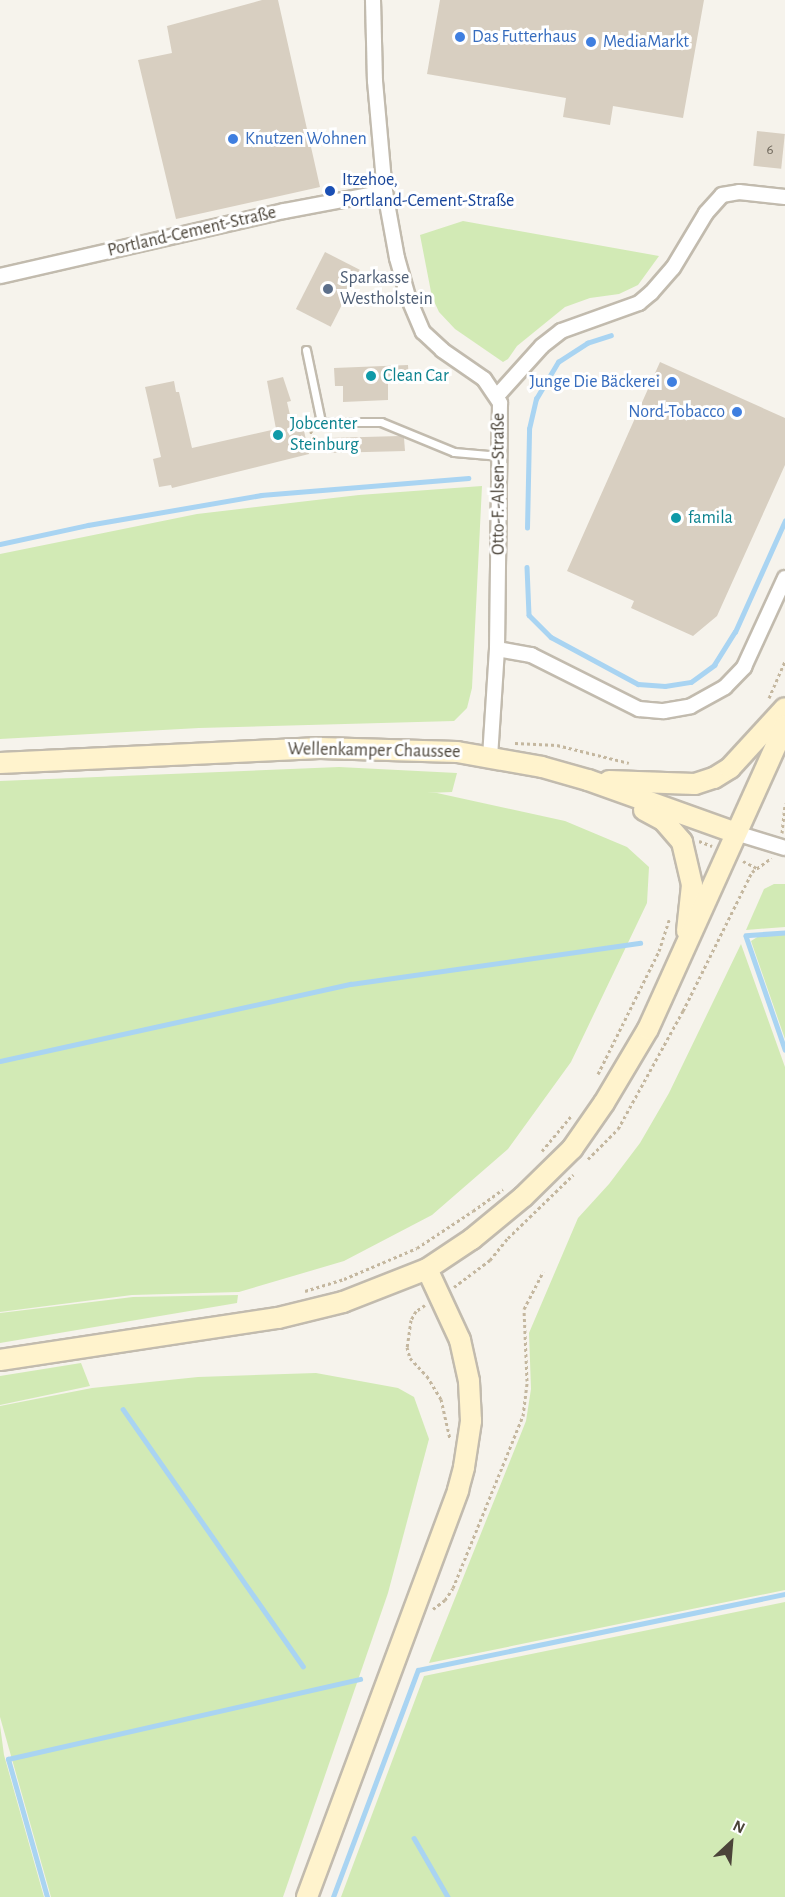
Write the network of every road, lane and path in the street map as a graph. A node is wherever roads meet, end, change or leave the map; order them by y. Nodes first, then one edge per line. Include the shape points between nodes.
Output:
1 (373, 0) edge
2 (385, 192) junction
3 (785, 197) edge
4 (0, 276) edge
5 (306, 350) dead end
6 (497, 396) junction
7 (500, 456) junction
8 (785, 578) edge
9 (497, 649) junction
10 (785, 708) edge
11 (785, 726) edge
12 (491, 749) junction
13 (0, 763) edge
14 (632, 764) dead end
15 (588, 780) junction
16 (785, 803) edge
17 (703, 822) junction
18 (736, 833) junction
19 (695, 840) dead end
20 (781, 847) edge
21 (757, 868) dead end
22 (671, 915) dead end
23 (686, 950) junction
24 (598, 1076) dead end
25 (580, 1106) dead end
26 (542, 1152) dead end
27 (509, 1184) dead end
28 (417, 1248) dead end
29 (427, 1269) junction
30 (543, 1272) dead end
31 (440, 1295) junction
32 (0, 1360) edge
33 (450, 1446) dead end
34 (414, 1611) junction
35 (307, 1897) edge

1 - 2 street, Otto-F.-Alsen-Straße via 375,81
2 - 4 street, Portland-Cement-Straße
2 - 6 street, Otto-F.-Alsen-Straße via 400,268 423,332 484,378
3 - 6 street via 739,192 722,195 706,213 674,268 651,293 639,303 561,331 542,346
5 - 7 lane via 321,422 381,422 454,452
6 - 7 street, Otto-F.-Alsen-Straße via 501,410
7 - 9 street, Otto-F.-Alsen-Straße
8 - 9 street via 744,667 725,687 691,706 664,711 639,709 531,655
9 - 12 street, Otto-F.-Alsen-Straße
10 - 15 main road via 730,768 714,778 694,784
11 - 18 main road
12 - 13 main road, Wellenkamper Chaussee via 320,748
12 - 14 path via 557,745
12 - 15 main road, Wellenkamper Chaussee
15 - 17 main road, Wellenkamper Chaussee
15 - 23 main road via 663,820 682,842 692,885
16 - 20 path
17 - 18 main road, Wellenkamper Chaussee
17 - 19 path
18 - 20 street
18 - 23 main road
21 - 31 path via 618,1129 490,1260
22 - 24 path via 659,951
23 - 29 main road via 648,1029 572,1149 523,1197
25 - 26 path
27 - 28 path
29 - 31 main road
29 - 32 main road via 343,1302 278,1318
30 - 34 path via 524,1309 527,1381 523,1416 453,1588 434,1609
31 - 33 path via 416,1311 407,1347 410,1358 441,1399
31 - 34 main road via 460,1340 471,1421 458,1490
34 - 35 main road

